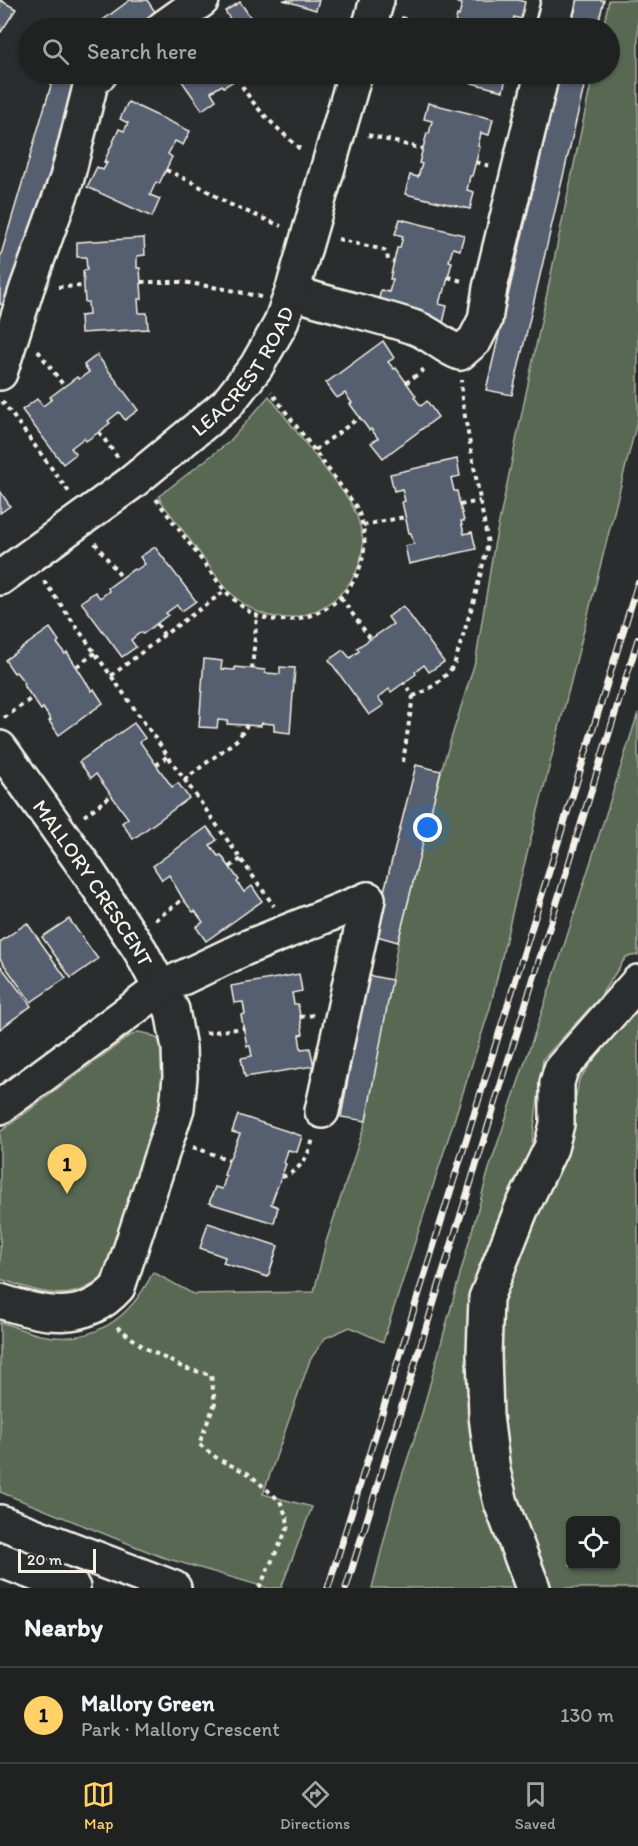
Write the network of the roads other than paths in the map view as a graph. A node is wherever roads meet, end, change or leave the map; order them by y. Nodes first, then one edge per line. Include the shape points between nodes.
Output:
1 (202, 0) edge
2 (559, 0) edge
3 (177, 18) edge
4 (554, 18) edge
5 (91, 84) edge
6 (352, 84) edge
7 (540, 84) edge
8 (290, 298) junction
9 (0, 373) edge
10 (0, 578) edge
11 (2, 733) edge
12 (638, 982) edge
13 (161, 988) junction
14 (0, 1107) edge
15 (322, 1111) road end
16 (0, 1301) edge
17 (0, 1522) edge
18 (0, 1560) edge
19 (73, 1588) edge
20 (174, 1588) edge
21 (533, 1588) edge

1 - 3 street
2 - 4 street
5 - 9 street via 66,178
6 - 8 street, LEACREST ROAD via 326,173 318,237
7 - 8 street via 485,320 475,340 460,353 420,329 376,315
8 - 10 street, LEACREST ROAD via 256,367 227,404 131,483 90,528
11 - 13 street, MALLORY CRESCENT
12 - 21 street via 561,1069 551,1149 520,1210 486,1298 486,1416 493,1471
13 - 14 street, MALLORY CRESCENT
13 - 15 street via 243,949 368,899
13 - 16 street, MALLORY CRESCENT via 172,1010 179,1048 177,1108 118,1287 101,1303 76,1313 27,1310
17 - 20 street
18 - 19 street

